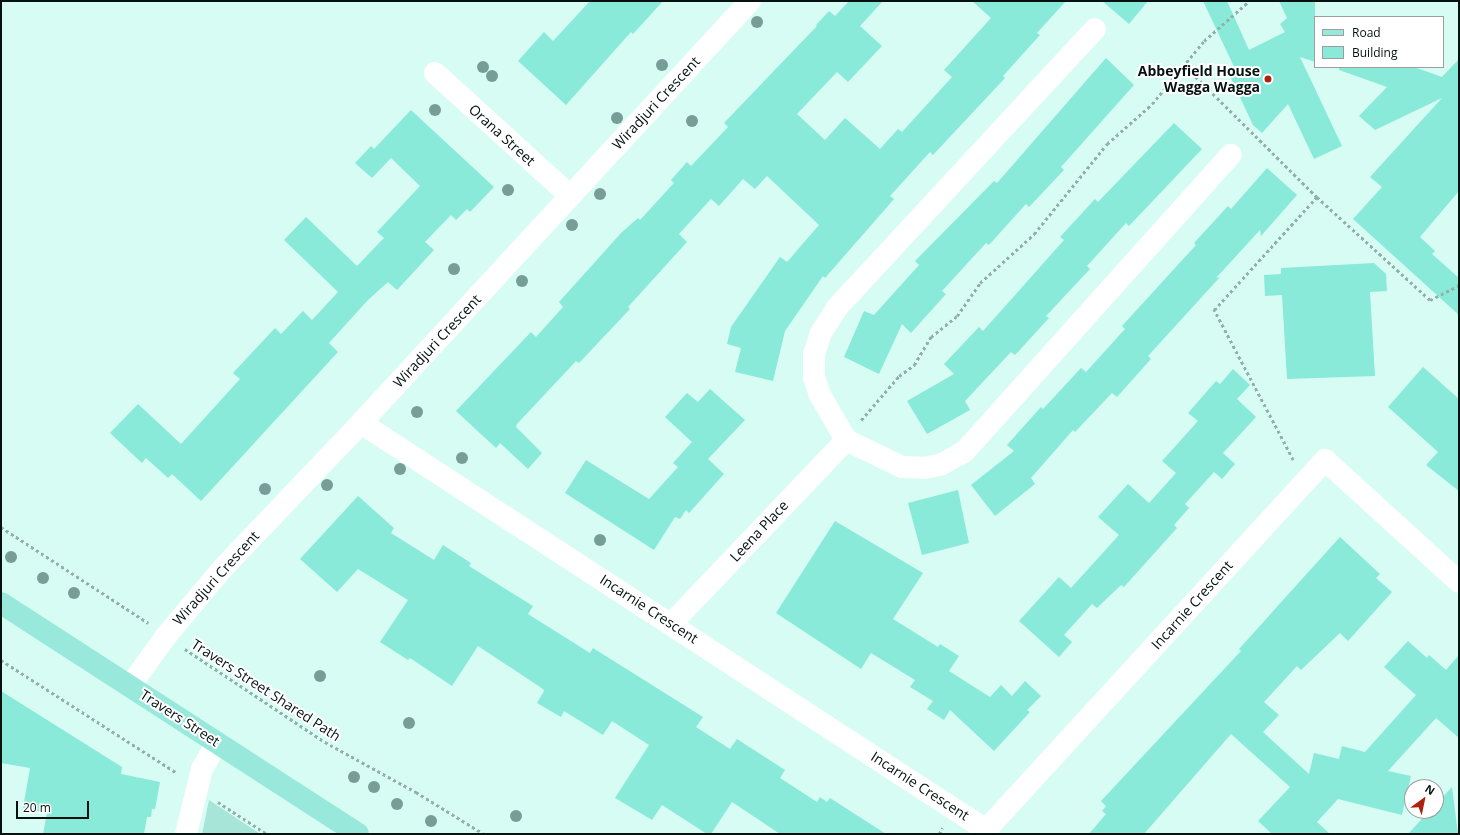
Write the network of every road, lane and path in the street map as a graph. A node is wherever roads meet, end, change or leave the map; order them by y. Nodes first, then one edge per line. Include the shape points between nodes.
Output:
1 (750, 1) edge
2 (1249, 1) edge
3 (1095, 28) dead end
4 (1183, 64) junction
5 (435, 73) dead end
6 (1230, 155) dead end
7 (570, 196) junction
8 (1317, 198) junction
9 (1459, 285) edge
10 (361, 423) junction
11 (846, 440) junction
12 (1304, 482) junction
13 (1, 527) edge
14 (1459, 582) edge
15 (1, 603) edge
16 (672, 623) junction
17 (166, 636) junction
18 (1, 660) edge
19 (130, 686) junction
20 (217, 743) junction
21 (183, 776) dead end
22 (216, 800) dead end
23 (186, 834) edge
24 (267, 834) edge
25 (358, 834) edge
26 (484, 834) edge

1 - 7 street, Wiradjuri Crescent
2 - 4 path
3 - 11 street via 837,308 821,333 814,354 814,377 820,395
4 - 8 path
4 - 11 path via 1152,104 1107,144 1034,234 980,283 957,316 935,332 914,366 894,382
5 - 7 street, Orana Street
6 - 11 street via 965,451 942,464 925,468 902,467
7 - 10 street, Wiradjuri Crescent
8 - 9 path via 1430,300
8 - 12 path via 1214,310
10 - 16 street, Incarnie Crescent
10 - 17 street, Wiradjuri Crescent via 222,569
11 - 16 street, Leena Place
12 - 14 street, Incarnie Crescent via 1325,460
12 - 16 street, Incarnie Crescent via 986,830
13 - 17 path, Travers Street Shared Path
15 - 19 main road, Travers Street
17 - 19 street, Wiradjuri Crescent
17 - 26 path, Travers Street Shared Path via 325,742 416,792
18 - 21 path
19 - 20 main road, Travers Street
20 - 23 street via 202,769
20 - 25 main road, Travers Street
22 - 24 path

